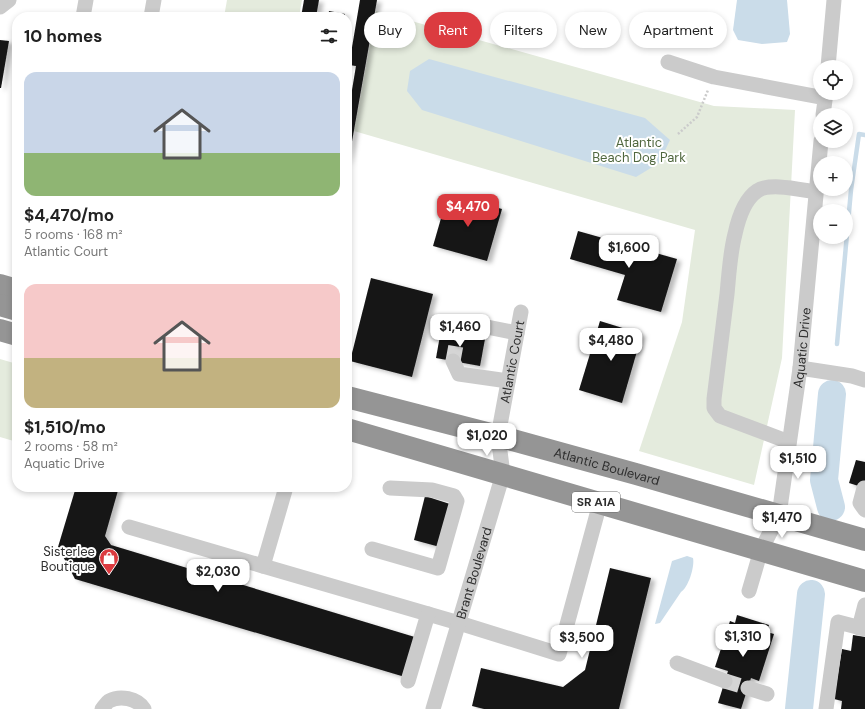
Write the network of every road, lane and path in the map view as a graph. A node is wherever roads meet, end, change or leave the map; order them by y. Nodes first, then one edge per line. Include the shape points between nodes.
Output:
1 (9, 0) edge
2 (86, 0) edge
3 (154, 0) edge
4 (834, 0) edge
5 (0, 7) edge
6 (84, 12) edge
7 (152, 12) edge
8 (829, 60) edge
9 (668, 62) dead end
10 (714, 77) junction
11 (813, 94) edge
12 (678, 134) dead end
13 (813, 192) edge
14 (816, 196) edge
15 (0, 285) edge
16 (12, 289) edge
17 (0, 305) edge
18 (12, 309) edge
19 (521, 312) dead end
20 (0, 330) edge
21 (517, 333) junction
22 (12, 334) edge
23 (458, 334) dead end
24 (0, 345) edge
25 (12, 347) edge
26 (453, 361) dead end
27 (800, 368) junction
28 (865, 380) edge
29 (508, 381) junction
30 (352, 399) edge
31 (352, 431) edge
32 (498, 436) junction
33 (790, 442) junction
34 (503, 474) junction
35 (390, 488) dead end
36 (864, 488) dead end
37 (285, 492) edge
38 (600, 503) junction
39 (865, 510) edge
40 (779, 515) junction
41 (129, 527) dead end
42 (865, 540) edge
43 (372, 549) dead end
44 (761, 550) junction
45 (263, 566) junction
46 (865, 581) edge
47 (749, 591) dead end
48 (865, 605) edge
49 (428, 614) junction
50 (459, 623) junction
51 (862, 628) edge
52 (677, 663) dead end
53 (725, 681) tunnel mouth
54 (408, 682) dead end
55 (748, 688) tunnel mouth
56 (767, 694) dead end
57 (102, 709) edge
58 (144, 709) edge
59 (433, 709) edge
60 (826, 709) edge

1 - 5 street
2 - 6 street
3 - 7 street
4 - 8 street
9 - 10 street
10 - 11 street
10 - 12 path via 697,117
13 - 33 street via 764,188 756,191 744,208 735,234 714,399 714,408 720,416
14 - 27 street, Aquatic Drive
15 - 16 highway
17 - 18 highway
19 - 21 street, Atlantic Court
20 - 22 highway
21 - 23 street via 467,323
21 - 29 street, Atlantic Court
24 - 25 highway
26 - 29 street via 459,374
27 - 28 street
27 - 33 street, Aquatic Drive
29 - 32 street, Atlantic Court
30 - 32 highway, Atlantic Boulevard
31 - 34 highway, SR A1A
32 - 34 street, Brant Boulevard
32 - 40 highway, Atlantic Boulevard
33 - 40 street, Aquatic Drive
34 - 38 highway, SR A1A
34 - 50 street, Brant Boulevard
35 - 43 street via 432,490 454,496 457,501 438,568
36 - 39 street via 860,503
37 - 45 street
38 - 44 highway, SR A1A
38 - 50 street via 559,654
40 - 42 highway, Atlantic Boulevard
40 - 44 street, Aquatic Drive
41 - 45 street
44 - 46 highway, SR A1A
44 - 47 street, Aquatic Drive
45 - 49 street
48 - 51 street
49 - 50 street
49 - 54 street
50 - 59 street, Brant Boulevard
51 - 60 street via 838,622
52 - 53 street
55 - 56 street
57 - 58 street via 108,702 125,697 141,704

